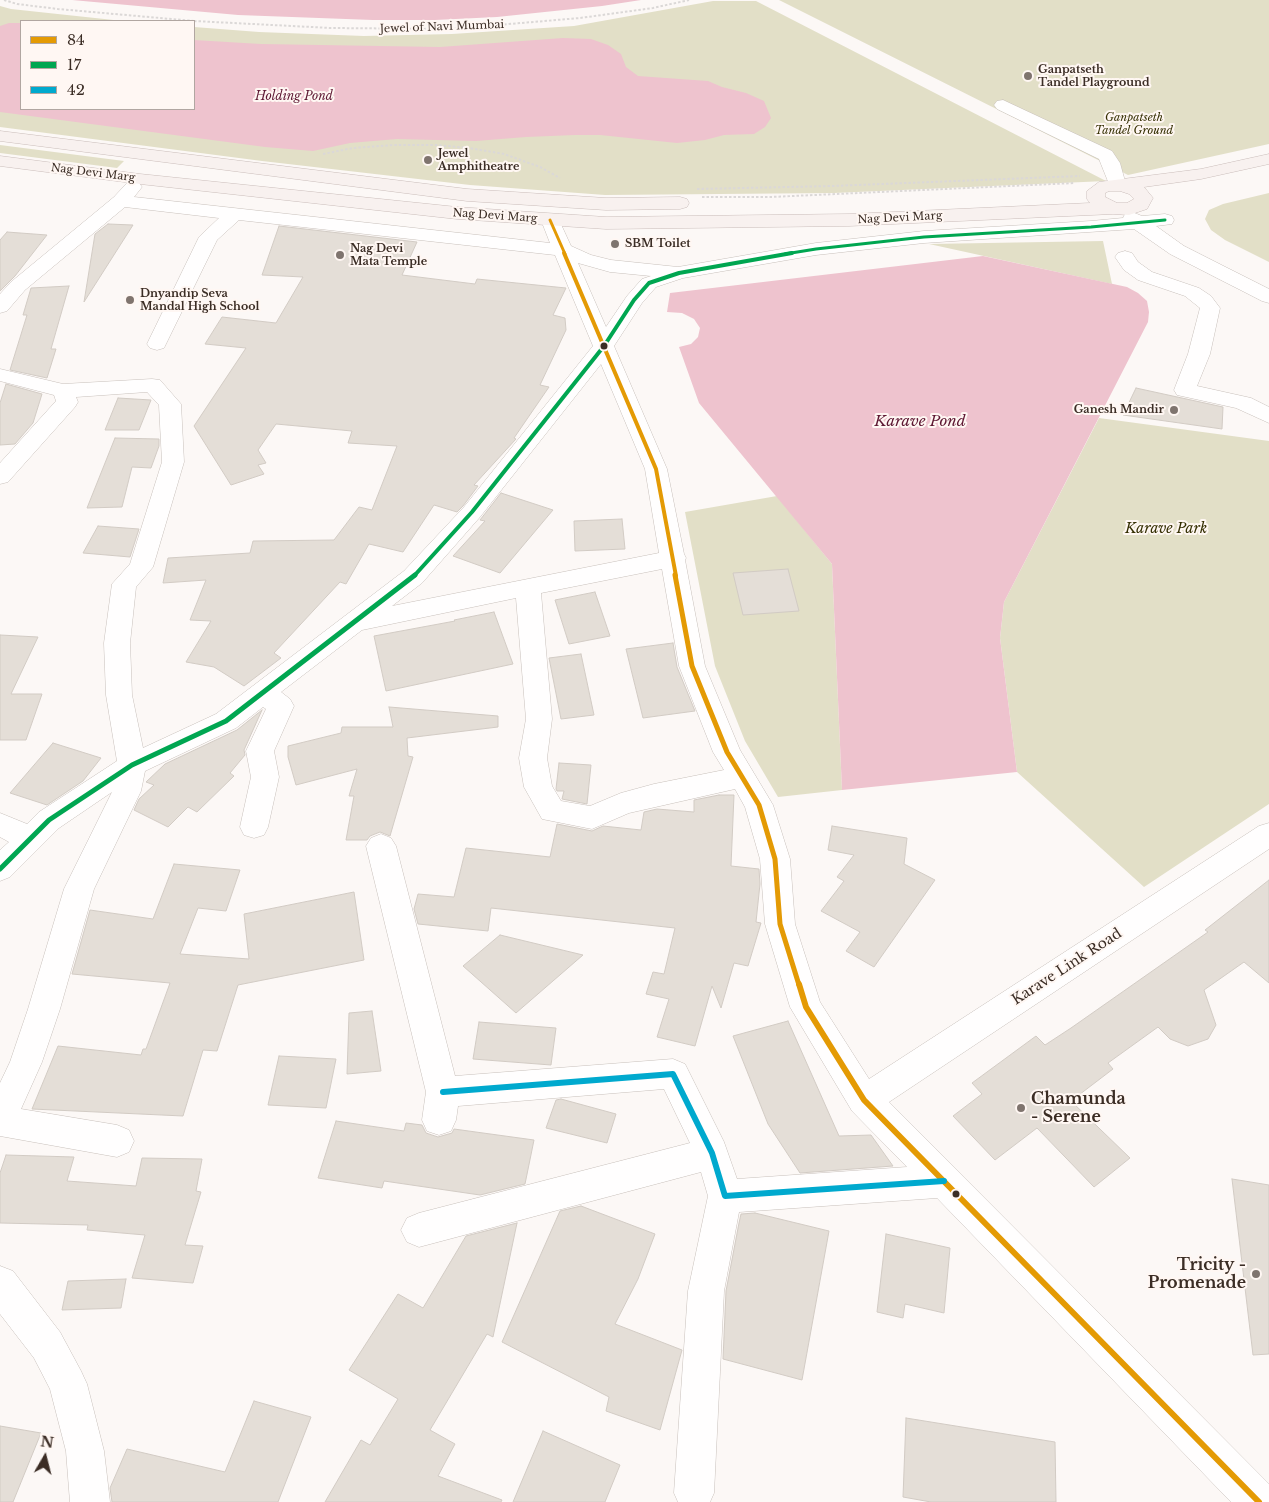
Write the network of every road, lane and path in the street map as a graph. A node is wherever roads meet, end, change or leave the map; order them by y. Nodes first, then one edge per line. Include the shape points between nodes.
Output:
1 (689, 0) edge
2 (5, 1) edge
3 (0, 5) edge
4 (182, 20) edge
5 (195, 21) edge
6 (1003, 105) dead end
7 (0, 136) edge
8 (141, 154) junction
9 (319, 155) dead end
10 (1269, 159) edge
11 (0, 161) edge
12 (120, 176) junction
13 (140, 179) junction
14 (564, 180) dead end
15 (1103, 184) junction
16 (695, 196) junction
17 (1162, 199) dead end
18 (121, 201) junction
19 (1117, 208) junction
20 (1140, 210) junction
21 (234, 214) junction
22 (550, 220) junction
23 (1173, 225) dead end
24 (563, 250) junction
25 (1125, 258) dead end
26 (679, 272) junction
27 (1269, 297) edge
28 (0, 307) edge
29 (157, 344) dead end
30 (604, 346) junction
31 (0, 374) edge
32 (63, 391) junction
33 (1269, 416) edge
34 (0, 477) edge
35 (674, 558) junction
36 (528, 587) junction
37 (355, 622) junction
38 (263, 693) junction
39 (132, 765) junction
40 (741, 776) junction
41 (0, 824) edge
42 (254, 827) dead end
43 (1269, 834) edge
44 (30, 839) junction
45 (381, 846) dead end
46 (0, 869) edge
47 (864, 1100) junction
48 (0, 1121) edge
49 (117, 1140) dead end
50 (712, 1153) junction
51 (944, 1181) junction
52 (725, 1196) junction
53 (419, 1230) dead end
54 (0, 1284) edge
55 (694, 1493) dead end
56 (90, 1502) edge
57 (1259, 1502) edge

1 - 5 path, Jewel of Navi Mumbai via 580,18 450,28 322,28
2 - 3 path
2 - 4 path, Jewel of Navi Mumbai via 58,10
6 - 15 street via 1106,155 1111,163
7 - 8 main road, Nag Devi Marg
8 - 12 main road
8 - 16 main road, Nag Devi Marg via 467,195 606,204
9 - 14 path via 394,145 469,148 504,154
10 - 15 main road via 1201,174
11 - 12 main road, Nag Devi Marg
12 - 13 main road, Nag Devi Marg
13 - 18 street
13 - 22 main road, Nag Devi Marg
15 - 16 path
15 - 16 path via 832,186
15 - 19 main road via 1096,191 1096,198
15 - 20 main road via 1136,190 1144,198
17 - 20 main road
18 - 21 street
18 - 28 street via 18,286
19 - 20 street
19 - 22 main road, Nag Devi Marg via 849,220 606,224
20 - 23 street
20 - 26 street via 816,249
20 - 27 street via 1177,250
21 - 24 street
21 - 29 street via 209,237
22 - 24 street
24 - 26 street via 610,266
24 - 30 street
25 - 33 street via 1145,276 1192,292 1210,308 1199,354 1185,390 1243,403
26 - 30 street via 648,283
30 - 35 street via 656,469
30 - 37 street via 472,512 413,577
31 - 32 street
32 - 34 street via 67,402
32 - 39 street via 152,385 170,404 174,462 141,567 124,584 117,642 119,695
35 - 36 street
35 - 40 street via 692,666 727,752
36 - 37 street
36 - 40 street via 539,720 533,758 538,787 552,811 592,818 621,804
37 - 38 street
38 - 39 street via 226,721
38 - 42 street via 281,706 260,751 266,777
39 - 44 street via 50,820
39 - 48 street via 127,791 79,889 26,1062
40 - 47 street via 758,805 775,859 780,924 806,1008
41 - 44 street
43 - 47 street, Karave Link Road
44 - 46 street
45 - 50 street via 441,1106 673,1074
47 - 51 street
48 - 49 street
50 - 52 street
50 - 53 street
51 - 52 street
51 - 57 street
52 - 55 street via 706,1290
54 - 56 street via 47,1345 68,1384 84,1451

